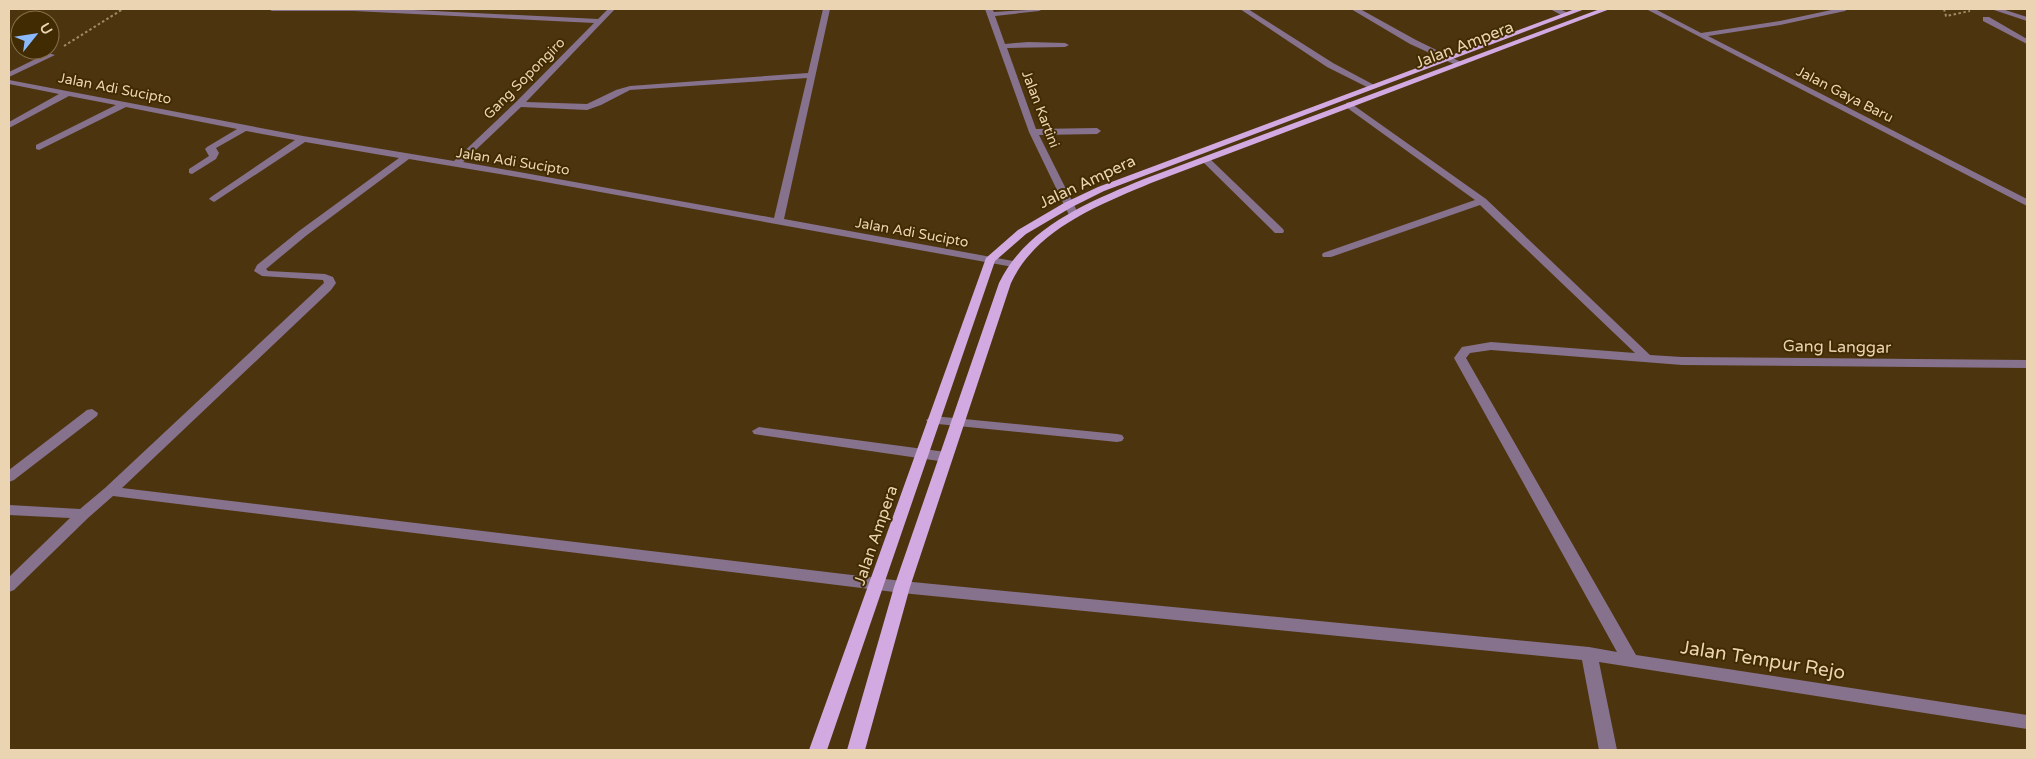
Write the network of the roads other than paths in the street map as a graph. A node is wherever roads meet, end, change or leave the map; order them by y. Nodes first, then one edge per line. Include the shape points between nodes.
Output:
1 (272, 9) edge
2 (354, 9) edge
3 (612, 9) edge
4 (827, 9) edge
5 (1039, 9) edge
6 (1244, 9) edge
7 (1355, 9) edge
8 (1554, 9) edge
9 (1581, 9) edge
10 (1606, 9) edge
11 (1650, 9) edge
12 (1845, 9) edge
13 (1995, 9) edge
14 (990, 11) edge
15 (1566, 14) junction
16 (1986, 19) dead end
17 (2027, 19) edge
18 (599, 21) junction
19 (1700, 35) junction
20 (2025, 40) edge
21 (1065, 45) dead end
22 (1002, 46) junction
23 (1446, 58) junction
24 (42, 60) edge
25 (1458, 64) junction
26 (9, 75) edge
27 (812, 75) junction
28 (9, 82) edge
29 (1372, 86) junction
30 (68, 94) junction
31 (126, 104) junction
32 (519, 104) junction
33 (1348, 106) junction
34 (9, 125) edge
35 (246, 127) junction
36 (1096, 131) dead end
37 (1033, 132) junction
38 (303, 139) junction
39 (39, 147) dead end
40 (406, 157) junction
41 (1206, 160) junction
42 (455, 165) junction
43 (192, 171) dead end
44 (2022, 197) edge
45 (214, 199) dead end
46 (1482, 201) junction
47 (1068, 204) junction
48 (2027, 204) edge
49 (1074, 216) junction
50 (778, 222) junction
51 (1279, 232) dead end
52 (1327, 256) dead end
53 (990, 260) junction
54 (1013, 264) junction
55 (1647, 358) junction
56 (2027, 364) edge
57 (92, 413) dead end
58 (933, 420) junction
59 (957, 424) junction
60 (759, 431) dead end
61 (1117, 438) dead end
62 (921, 454) junction
63 (946, 457) junction
64 (9, 477) edge
65 (110, 491) junction
66 (9, 510) edge
67 (83, 514) junction
68 (875, 584) junction
69 (9, 586) edge
70 (902, 587) junction
71 (1589, 654) junction
72 (1630, 660) junction
73 (2027, 722) edge
74 (818, 750) edge
75 (856, 750) edge
76 (1608, 750) edge

1 - 2 street
2 - 18 street
3 - 18 street, Gang Sopongiro
4 - 27 street
5 - 14 street
6 - 29 street via 1330,65
7 - 23 street
8 - 15 street
9 - 15 main road, Jalan Ampera
10 - 25 main road, Jalan Ampera
11 - 19 street, Jalan Gaya Baru
12 - 19 street
13 - 17 street
14 - 22 street, Jalan Kartini
15 - 23 main road, Jalan Ampera
16 - 20 street
18 - 32 street, Gang Sopongiro
19 - 44 street, Jalan Gaya Baru
21 - 22 street
22 - 37 street, Jalan Kartini
23 - 25 street
23 - 29 main road, Jalan Ampera
24 - 26 street
25 - 33 main road, Jalan Ampera
27 - 32 street via 630,88 587,107
27 - 50 street
28 - 30 street, Jalan Adi Sucipto
29 - 47 main road, Jalan Ampera
30 - 31 street, Jalan Adi Sucipto
30 - 34 street
31 - 35 street, Jalan Adi Sucipto
31 - 39 street
32 - 42 street, Gang Sopongiro
33 - 41 main road, Jalan Ampera
33 - 46 street
35 - 38 street, Jalan Adi Sucipto
35 - 43 street via 213,146 210,149 213,157
36 - 37 street
37 - 47 street, Jalan Kartini
38 - 40 street, Jalan Adi Sucipto
38 - 45 street
40 - 42 street, Jalan Adi Sucipto
40 - 65 street via 261,267 259,271 266,274 325,277 330,283
41 - 49 main road, Jalan Ampera via 1124,192
41 - 51 street
42 - 50 street, Jalan Adi Sucipto
44 - 48 street, Jalan Gaya Baru
46 - 52 street
46 - 55 street
47 - 49 street, Jalan Kartini
47 - 53 main road, Jalan Ampera via 1022,232
49 - 54 main road, Jalan Ampera via 1043,235
50 - 53 street, Jalan Adi Sucipto
53 - 54 street, Jalan Adi Sucipto
53 - 58 main road, Jalan Ampera
54 - 59 main road, Jalan Ampera
55 - 56 street, Gang Langgar
55 - 72 street, Gang Langgar via 1491,346 1466,350 1460,358
57 - 64 street
58 - 59 street
58 - 62 main road, Jalan Ampera
59 - 61 street
59 - 63 main road, Jalan Ampera
60 - 62 street
62 - 63 street
62 - 68 main road, Jalan Ampera
63 - 70 main road, Jalan Ampera
65 - 67 street
65 - 68 street, Jalan Tempur Rejo
66 - 67 street
67 - 69 street
68 - 70 street, Jalan Tempur Rejo
68 - 74 main road, Jalan Ampera
70 - 71 street, Jalan Tempur Rejo
70 - 75 main road, Jalan Ampera
71 - 72 street, Jalan Tempur Rejo
71 - 76 street
72 - 73 street, Jalan Tempur Rejo

